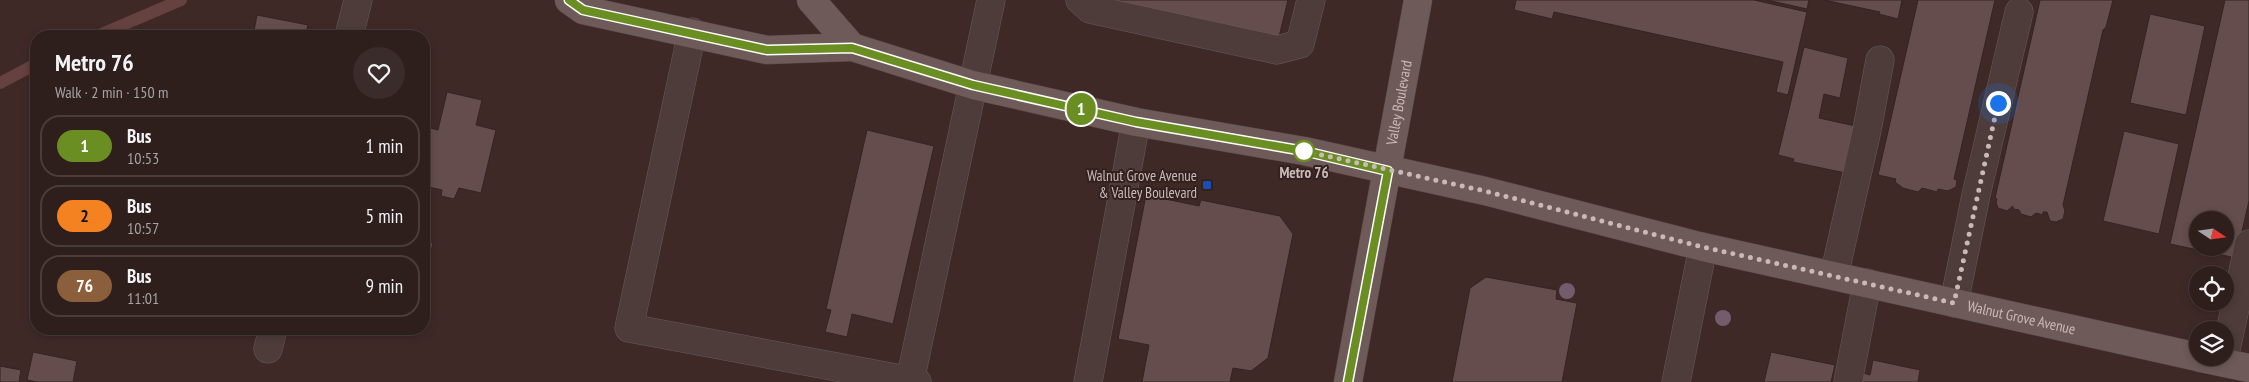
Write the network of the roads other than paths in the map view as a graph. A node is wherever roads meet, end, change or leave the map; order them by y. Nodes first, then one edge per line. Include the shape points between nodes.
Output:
1 (358, 0) edge
2 (569, 0) edge
3 (811, 0) edge
4 (991, 0) edge
5 (1080, 0) edge
6 (1311, 0) edge
7 (1418, 0) edge
8 (2019, 12) dead end
9 (350, 30) edge
10 (692, 32) junction
11 (852, 48) junction
12 (1880, 60) dead end
13 (973, 85) junction
14 (1136, 122) junction
15 (1388, 171) junction
16 (2249, 244) edge
17 (1703, 247) junction
18 (1834, 276) junction
19 (1866, 283) junction
20 (1954, 303) junction
21 (2230, 321) edge
22 (2189, 352) edge
23 (914, 381) edge
24 (1088, 382) edge
25 (1348, 382) edge
26 (1676, 382) edge
27 (1848, 382) edge

1 - 9 lane
2 - 10 main road, Walnut Grove Avenue via 583,10
3 - 11 main road
4 - 13 lane
5 - 6 lane via 1090,9 1277,50 1300,44
7 - 15 main road, Valley Boulevard
8 - 20 lane
10 - 11 main road, Walnut Grove Avenue via 767,50
10 - 23 lane via 629,328
11 - 13 main road, Walnut Grove Avenue
12 - 18 lane
13 - 14 main road, Walnut Grove Avenue
13 - 23 lane
14 - 15 main road, Walnut Grove Avenue via 1304,151
14 - 24 lane
15 - 17 main road, Walnut Grove Avenue via 1485,191
15 - 25 main road, Valley Boulevard
16 - 21 lane
17 - 18 main road, Walnut Grove Avenue
17 - 26 lane
18 - 19 main road, Walnut Grove Avenue
19 - 20 main road, Walnut Grove Avenue
19 - 27 lane
20 - 22 main road, Walnut Grove Avenue

